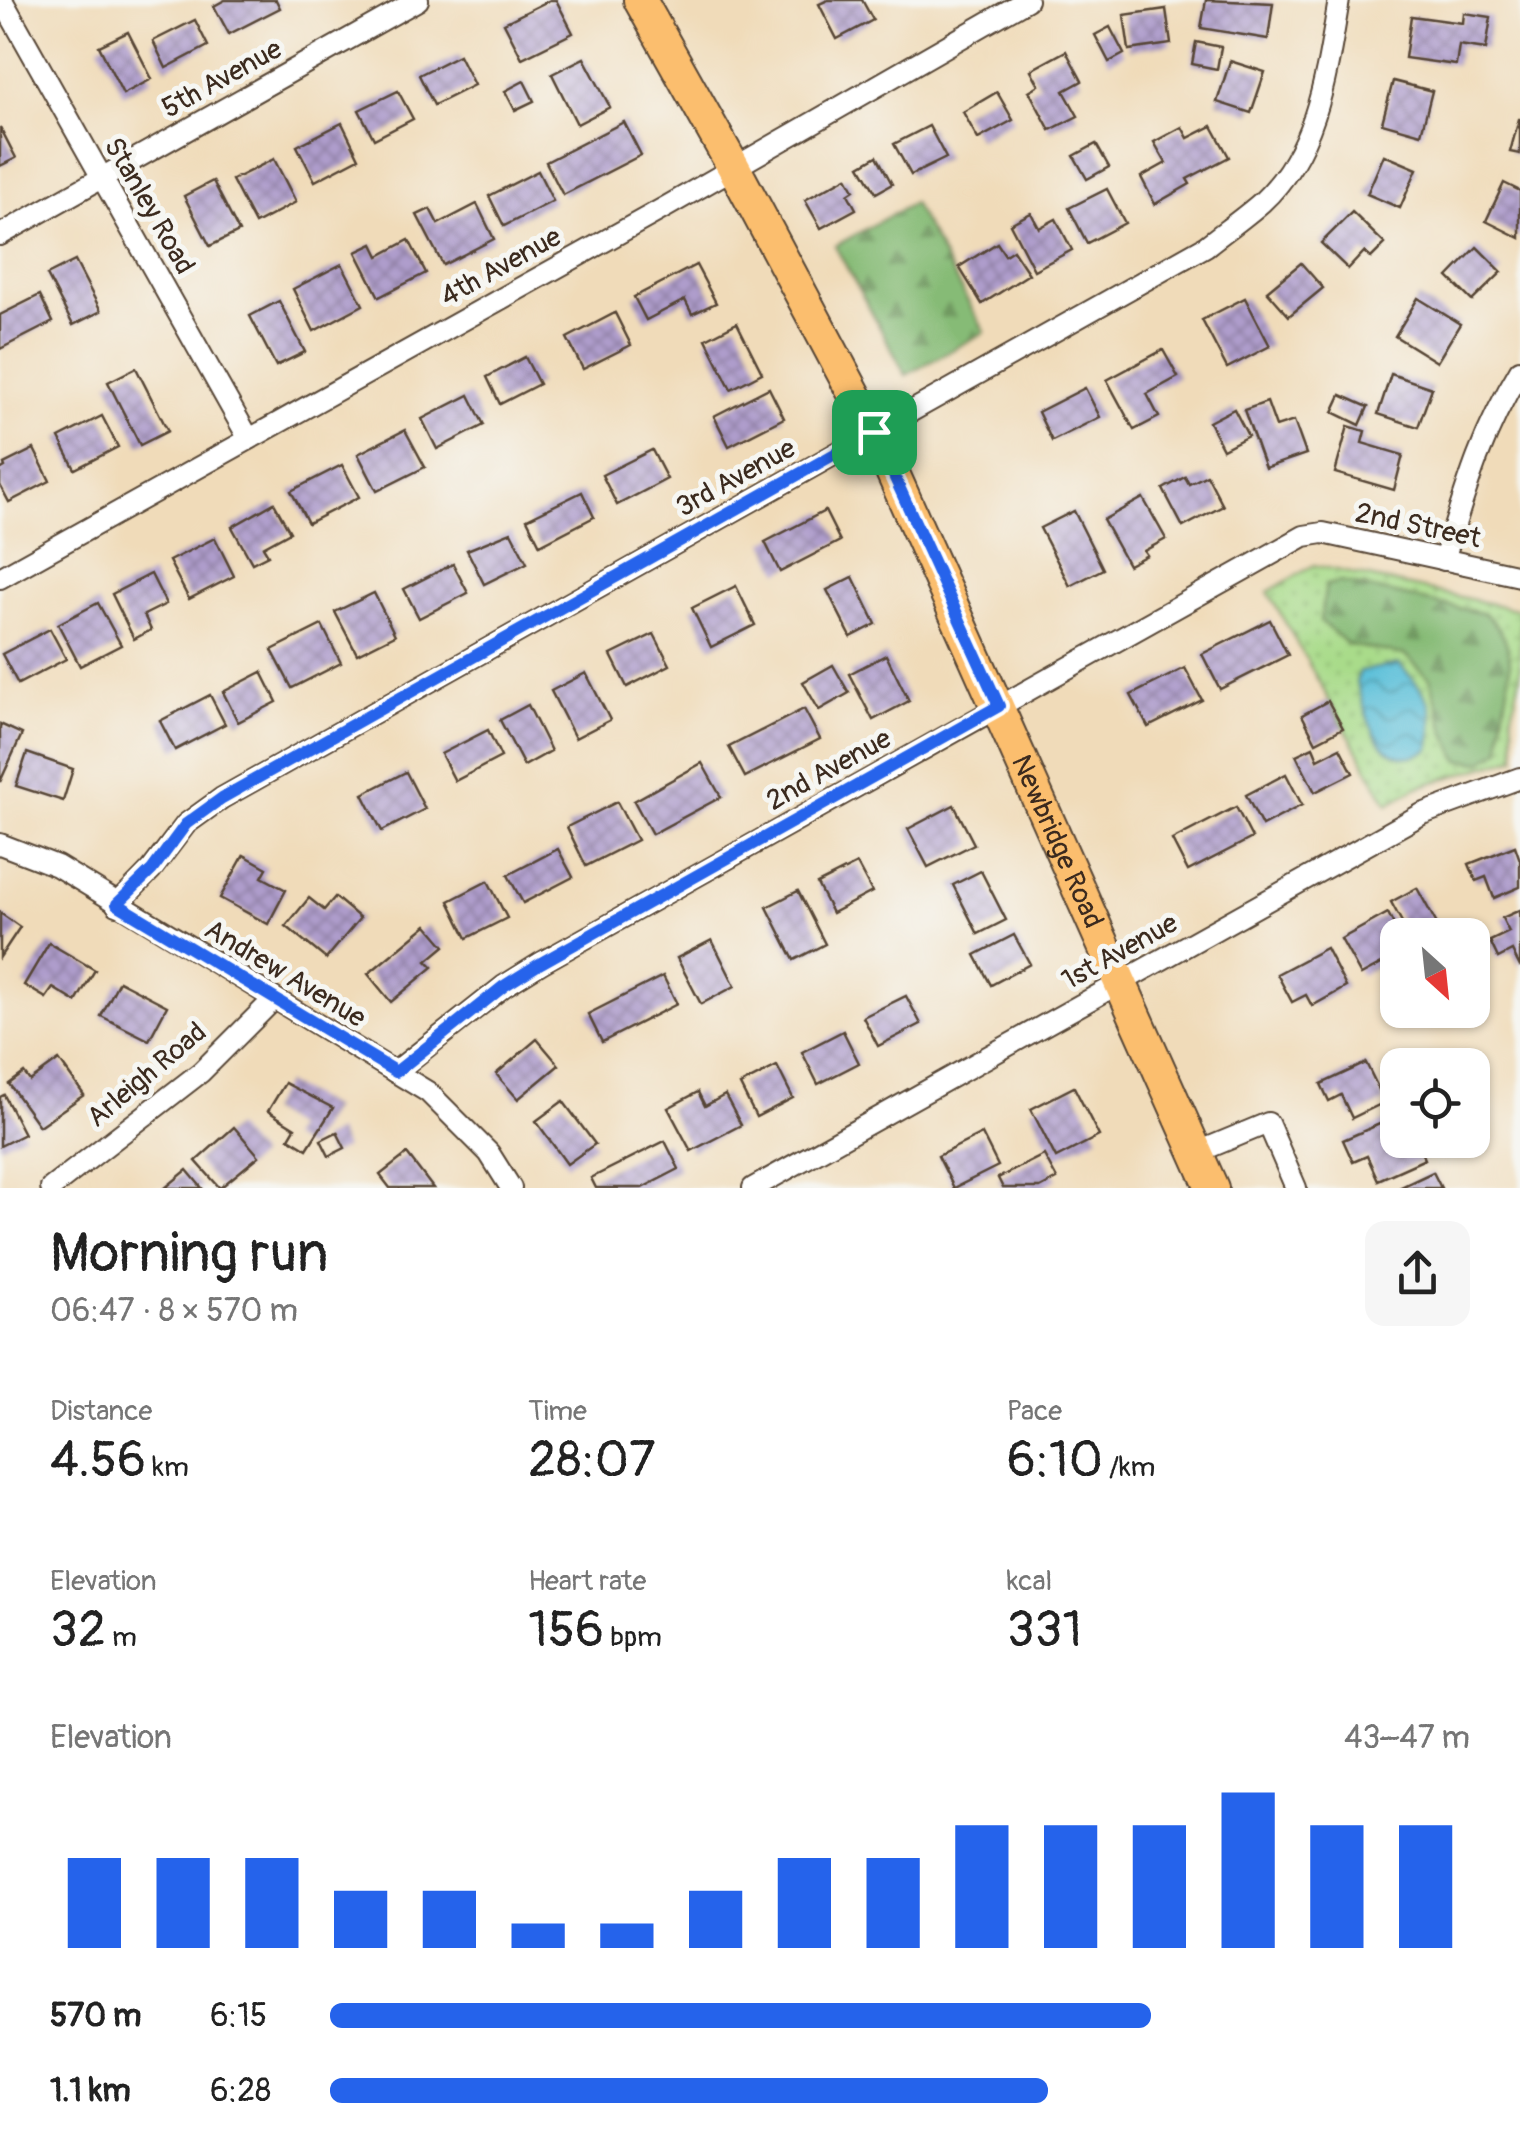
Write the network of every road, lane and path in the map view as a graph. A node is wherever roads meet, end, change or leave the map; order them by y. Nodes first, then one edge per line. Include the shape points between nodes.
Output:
1 (2, 0) edge
2 (418, 0) edge
3 (640, 0) edge
4 (1027, 0) edge
5 (1339, 0) edge
6 (733, 166) junction
7 (101, 178) junction
8 (0, 235) edge
9 (1520, 370) edge
10 (874, 432) junction
11 (249, 439) junction
12 (1304, 536) joint
13 (1444, 560) junction
14 (1520, 576) edge
15 (0, 578) edge
16 (999, 706) junction
17 (1520, 778) edge
18 (0, 844) edge
19 (117, 904) junction
20 (1122, 983) junction
21 (274, 999) junction
22 (396, 1072) junction
23 (1198, 1152) junction
24 (51, 1188) edge
25 (511, 1188) edge
26 (753, 1188) edge
27 (1212, 1188) edge
28 (1296, 1188) edge

1 - 7 street, Stanley Road
2 - 7 street, 5th Avenue
3 - 6 main road, Newbridge Road
4 - 6 street, 4th Avenue
5 - 10 street, 3rd Avenue via 1312,123 1295,160 1264,200 1206,246
6 - 10 main road, Newbridge Road
6 - 11 street, 4th Avenue
7 - 8 street, 5th Avenue
7 - 11 street, Stanley Road
9 - 13 street via 1475,456
10 - 16 main road, Newbridge Road
10 - 19 street, 3rd Avenue via 222,798 186,824
11 - 15 street, 4th Avenue
12 - 13 street, 2nd Street via 1323,533
12 - 16 street, 2nd Avenue
13 - 14 street, 2nd Street
16 - 20 main road, Newbridge Road
16 - 22 street, 2nd Avenue via 541,963
17 - 20 street, 1st Avenue via 1422,814
18 - 19 street, Andrew Avenue via 57,866
19 - 21 street, Andrew Avenue
20 - 23 main road, Newbridge Road
20 - 26 street, 1st Avenue
21 - 22 street, Andrew Avenue
21 - 24 street, Arleigh Road via 201,1072
22 - 25 street, Andrew Avenue via 428,1092 489,1153
23 - 27 main road, Newbridge Road
23 - 28 street via 1268,1123

